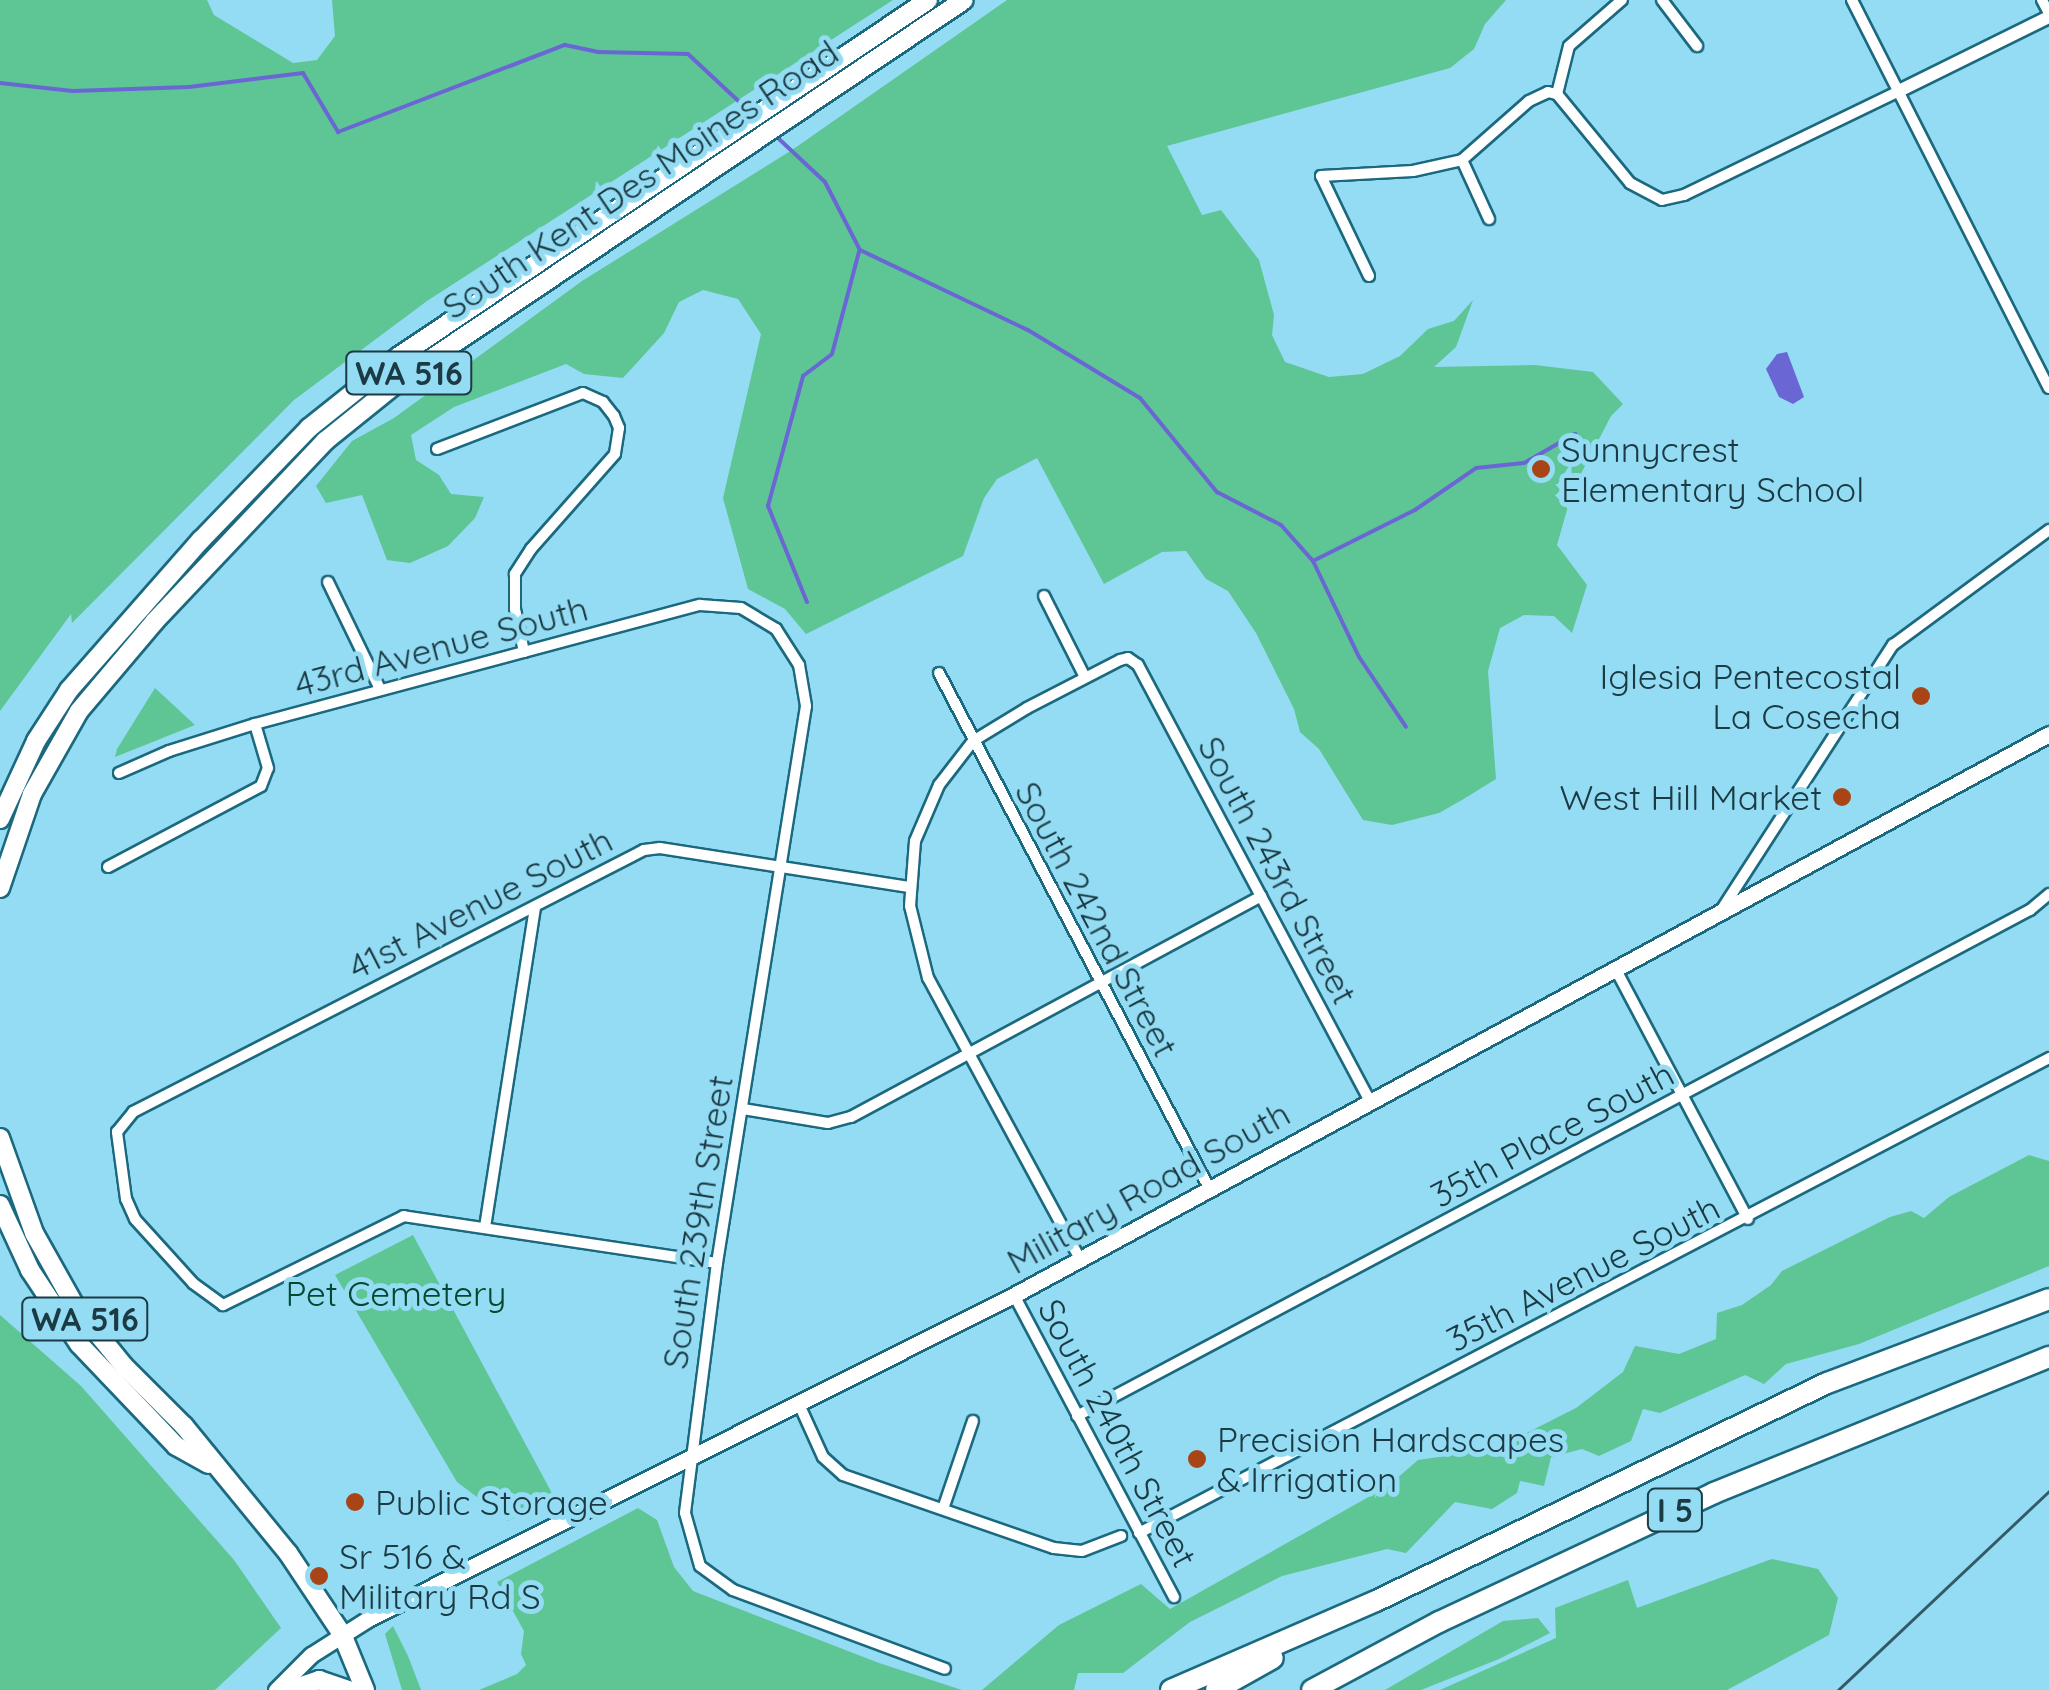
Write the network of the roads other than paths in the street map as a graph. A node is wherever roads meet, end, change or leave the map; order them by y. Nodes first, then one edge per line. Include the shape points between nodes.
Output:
1 (928, 0) edge
2 (964, 0) edge
3 (1622, 0) edge
4 (1662, 0) edge
5 (1852, 0) edge
6 (2042, 0) edge
7 (2049, 15) edge
8 (1697, 46) dead end
9 (1899, 91) junction
10 (1557, 94) junction
11 (1462, 160) junction
12 (1489, 219) dead end
13 (1369, 276) dead end
14 (2049, 388) edge
15 (437, 449) dead end
16 (2049, 530) edge
17 (328, 582) dead end
18 (1044, 596) dead end
19 (776, 629) joint
20 (524, 652) junction
21 (938, 674) dead end
22 (1085, 678) junction
23 (380, 689) junction
24 (255, 724) junction
25 (2049, 734) edge
26 (973, 742) junction
27 (119, 773) dead end
28 (0, 819) edge
29 (108, 868) dead end
30 (779, 868) junction
31 (909, 887) junction
32 (0, 888) edge
33 (2049, 894) edge
34 (1260, 896) junction
35 (536, 907) junction
36 (1720, 910) junction
37 (1616, 968) junction
38 (1099, 982) junction
39 (968, 1051) junction
40 (2049, 1058) edge
41 (1683, 1096) junction
42 (1369, 1100) junction
43 (743, 1109) junction
44 (0, 1138) edge
45 (1210, 1188) junction
46 (0, 1205) edge
47 (1748, 1219) junction
48 (485, 1227) junction
49 (1080, 1259) junction
50 (717, 1263) junction
51 (1014, 1295) junction
52 (2049, 1299) edge
53 (2049, 1356) edge
54 (798, 1402) junction
55 (1078, 1416) junction
56 (973, 1421) dead end
57 (690, 1456) junction
58 (217, 1469) junction
59 (943, 1509) junction
60 (1139, 1533) junction
61 (1122, 1536) dead end
62 (1174, 1597) dead end
63 (1376, 1601) junction
64 (342, 1634) junction
65 (945, 1669) dead end
66 (276, 1690) edge
67 (290, 1690) edge
68 (348, 1690) edge
69 (365, 1690) edge
70 (1170, 1690) edge
71 (1216, 1690) edge
72 (1312, 1690) edge

1 - 28 highway, South Kent Des Moines Road / WA 516 via 398,357 309,428 69,690 36,741
2 - 32 highway, South Kent Des Moines Road / WA 516 via 423,364 325,441 80,711 32,794
3 - 10 street via 1569,46
4 - 8 street
5 - 9 street
6 - 7 street
7 - 9 street
9 - 10 street via 1662,200 1630,183
9 - 14 street
10 - 11 street via 1529,101
11 - 12 street
11 - 13 street via 1413,171 1321,176
15 - 20 street via 583,393 614,416 615,454 516,574
16 - 36 street via 1893,645
17 - 23 street
18 - 22 street
19 - 20 street, 43rd Avenue South via 756,613 714,603
19 - 30 street, South 239th Street via 799,665 806,706
20 - 23 street, 43rd Avenue South
21 - 26 street, South 242nd Street
22 - 26 street
22 - 34 street, South 243rd Street via 1124,658 1138,665
23 - 24 street, 43rd Avenue South
24 - 27 street, 43rd Avenue South
24 - 29 street via 268,768 261,786
25 - 36 main road, Military Road South
26 - 31 street via 922,819
26 - 38 street, South 242nd Street
30 - 31 street, 41st Avenue South
30 - 35 street, 41st Avenue South via 652,848
30 - 43 street, South 239th Street
31 - 39 street via 922,963
33 - 41 street, 35th Place South
34 - 38 street
34 - 42 street, South 243rd Street
35 - 48 street
35 - 48 street, 41st Avenue South via 133,1112 116,1132 135,1218 223,1305 404,1216
36 - 37 main road, Military Road South
37 - 41 street
37 - 42 main road, Military Road South
38 - 39 street
38 - 45 street, South 242nd Street
39 - 43 street via 840,1122
39 - 49 street
40 - 47 street, 35th Avenue South
41 - 47 street
41 - 55 street, 35th Place South
42 - 45 main road, Military Road South
43 - 50 street, South 239th Street
44 - 58 highway, WA 516 via 34,1233 75,1306
45 - 49 main road, Military Road South
46 - 58 highway, WA 516 via 30,1270 92,1360 176,1446
47 - 60 street, 35th Avenue South
48 - 50 street
49 - 51 main road, Military Road South
50 - 57 street, South 239th Street
51 - 54 main road, Military Road South
51 - 55 street, South 240th Street
52 - 63 highway, I 5 via 1827,1383
53 - 72 highway, I 5 via 1649,1522
54 - 57 main road, Military Road South
54 - 59 street via 816,1445 836,1470
55 - 60 street, South 240th Street
56 - 59 street
57 - 64 main road, Military Road South
57 - 65 street, South 239th Street via 685,1513 700,1566 712,1578
58 - 64 highway, WA 516 via 288,1553
59 - 61 street via 1069,1550
60 - 62 street, South 240th Street
63 - 70 highway
63 - 71 highway, I 5
64 - 66 main road, Military Road South
64 - 69 highway, WA 516
67 - 68 highway via 319,1680

